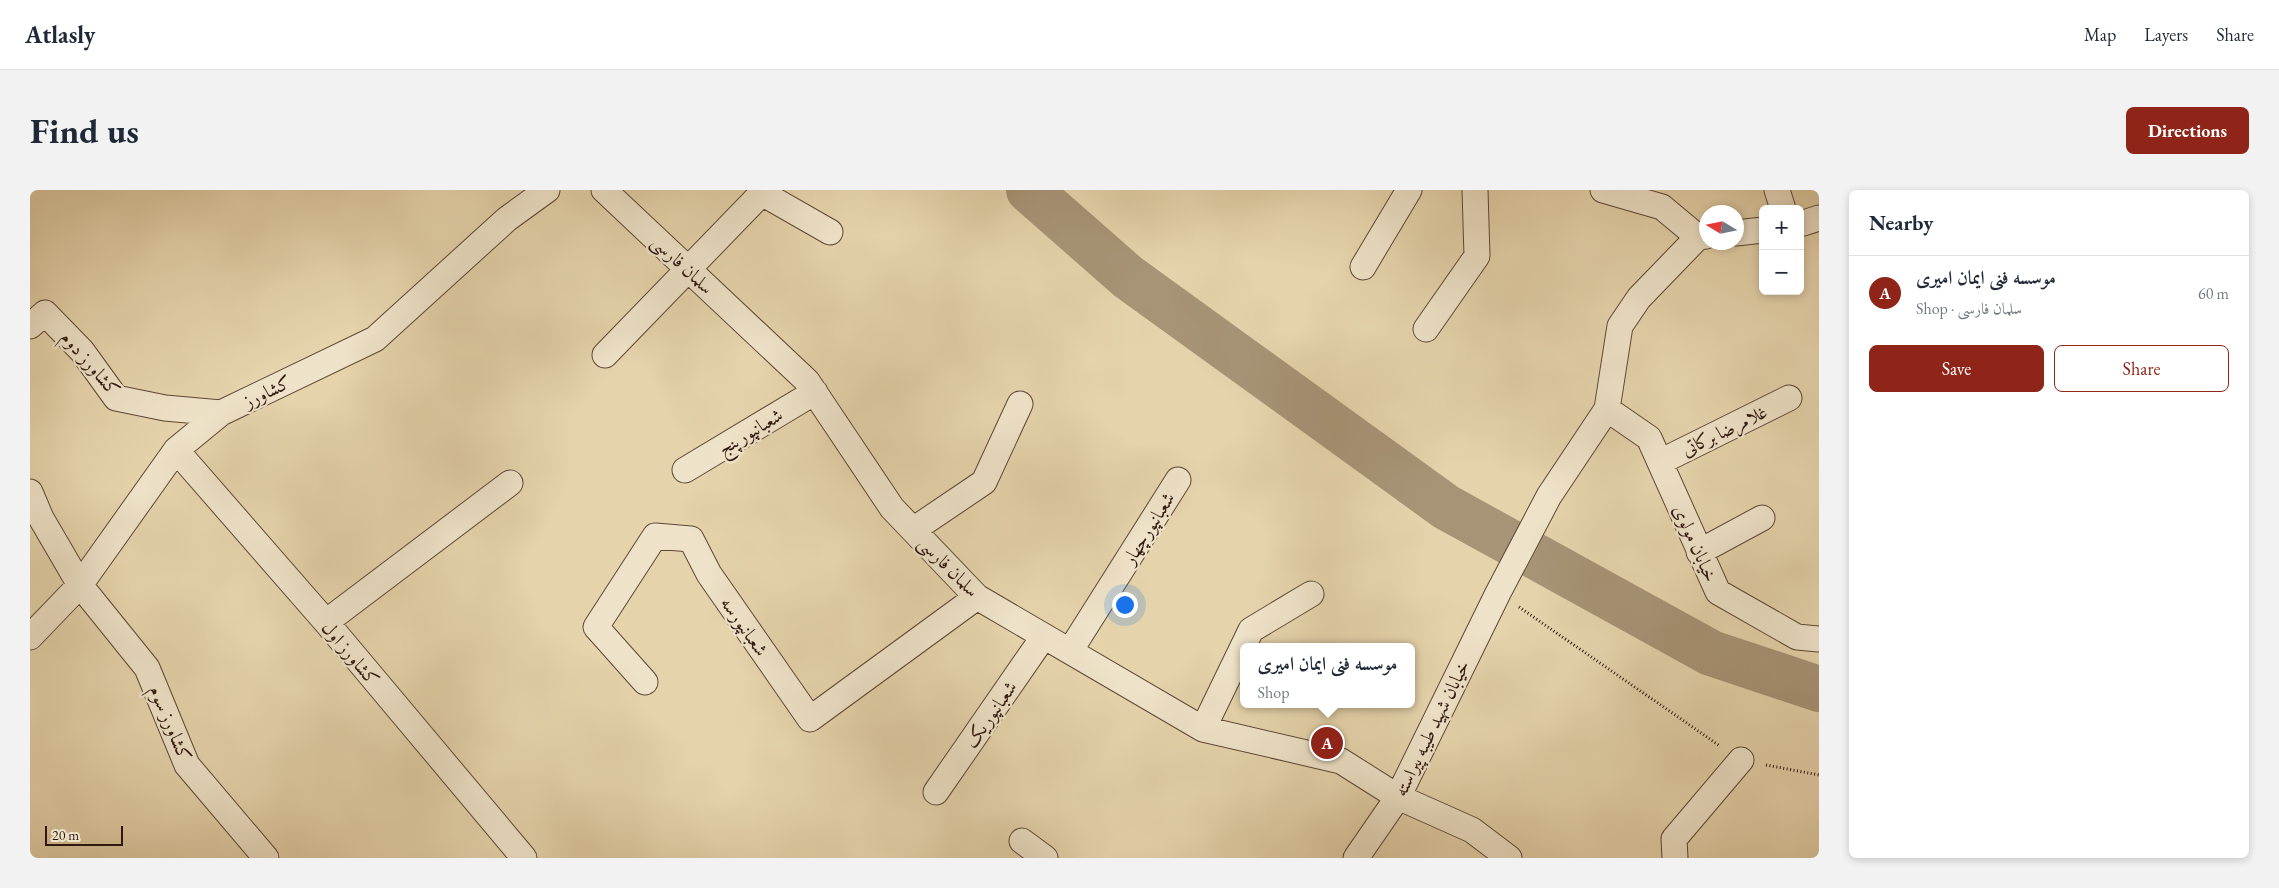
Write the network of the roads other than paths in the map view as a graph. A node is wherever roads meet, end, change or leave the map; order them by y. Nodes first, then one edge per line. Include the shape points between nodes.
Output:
1 (547, 190) edge
2 (604, 190) edge
3 (1409, 190) edge
4 (1474, 190) edge
5 (1603, 190) edge
6 (1777, 190) edge
7 (1782, 205) edge
8 (1819, 218) edge
9 (1804, 223) edge
10 (1759, 230) edge
11 (830, 232) dead end
12 (1744, 232) edge
13 (1699, 234) edge
14 (1699, 239) edge
15 (1363, 267) dead end
16 (689, 270) junction
17 (30, 326) edge
18 (1426, 329) dead end
19 (605, 355) dead end
20 (815, 392) junction
21 (1789, 398) dead end
22 (1020, 404) dead end
23 (1607, 409) junction
24 (221, 413) junction
25 (176, 450) junction
26 (1660, 462) junction
27 (685, 470) dead end
28 (1178, 480) dead end
29 (510, 483) dead end
30 (30, 492) edge
31 (1762, 518) dead end
32 (913, 530) junction
33 (1700, 552) junction
34 (80, 585) junction
35 (1311, 594) dead end
36 (977, 597) junction
37 (326, 622) junction
38 (1044, 636) junction
39 (30, 637) edge
40 (1819, 639) edge
41 (1245, 643) edge
42 (1070, 651) junction
43 (1240, 653) edge
44 (645, 682) dead end
45 (1203, 729) junction
46 (1741, 760) road end
47 (936, 792) dead end
48 (1398, 797) junction
49 (1022, 841) dead end
50 (266, 858) edge
51 (524, 858) edge
52 (1044, 858) edge
53 (1356, 858) edge
54 (1509, 858) edge
55 (1675, 858) edge

1 - 24 street, کشاورز via 507,219 375,339
2 - 16 street, سلمان فارسی
3 - 15 street
4 - 18 street via 1477,256
5 - 13 street via 1662,207
6 - 7 street
8 - 9 street
10 - 12 street
11 - 16 street via 760,195
14 - 23 street via 1639,298 1620,326
16 - 19 street
16 - 20 street, سلمان فارسی via 807,380
17 - 24 street, کشاورز دوم via 45,313 82,351 116,398 165,408
20 - 27 street, شعبانپورپنج
20 - 32 street, سلمان فارسی via 892,508
21 - 26 street, غلامرضا برکاتی
22 - 32 street via 984,482
23 - 26 street, خیابان مولوی via 1649,438
23 - 48 street, خیابان شهید طیبه پیراسته via 1549,496
24 - 25 street, کشاورز
25 - 34 street, کشاورز
25 - 37 street, کشاورز اول
26 - 33 street, خیابان مولوی
28 - 42 street, شعبانپورچهار
29 - 37 street
30 - 34 street, کشاورز سوم via 41,518
31 - 33 street
32 - 36 street, سلمان فارسی
33 - 40 street, خیابان مولوی via 1718,592 1797,637
34 - 39 street, کشاورز
34 - 50 street, کشاورز سوم via 147,668 187,765
35 - 41 street via 1251,630
36 - 38 street, سلمان فارسی
36 - 44 street, شعبانپورسه via 810,719 709,574 690,540 655,536 596,628
37 - 51 street, کشاورز اول
38 - 42 street, سلمان فارسی
38 - 47 street, شعبانپوریک
42 - 45 street, سلمان فارسی
43 - 45 street
45 - 48 street, سلمان فارسی via 1341,761
46 - 55 street via 1674,839
48 - 53 street, خیابان شهید طیبه پیراسته
48 - 54 street, سلمان فارسی via 1472,830
49 - 52 street

